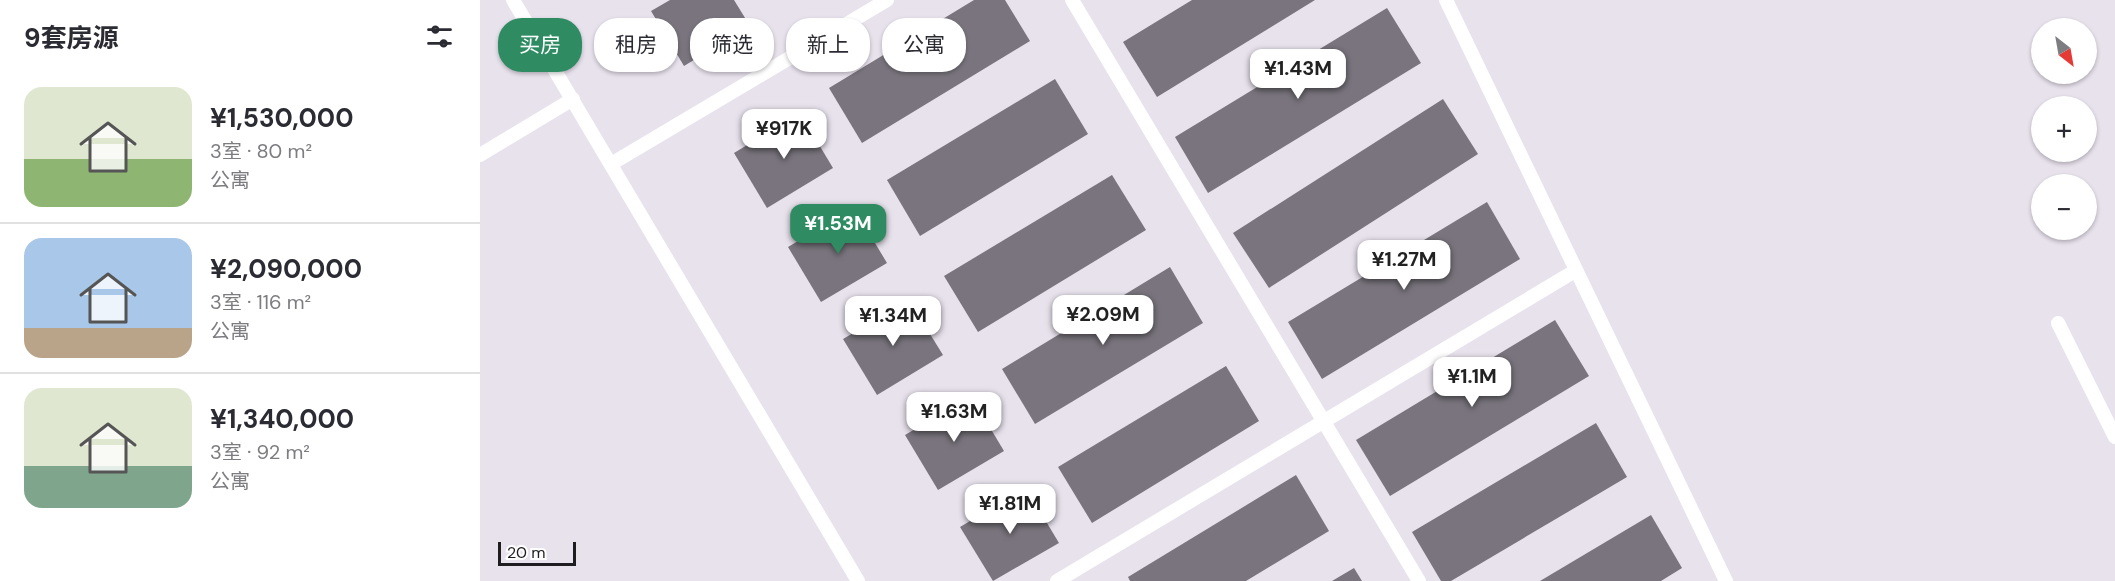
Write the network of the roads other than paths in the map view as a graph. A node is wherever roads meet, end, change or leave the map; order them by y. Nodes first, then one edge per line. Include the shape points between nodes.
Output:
1 (513, 0) edge
2 (887, 0) edge
3 (1072, 0) edge
4 (1446, 0) edge
5 (573, 99) junction
6 (480, 155) edge
7 (611, 164) junction
8 (1575, 271) junction
9 (2058, 323) dead end
10 (1324, 422) junction
11 (2115, 437) edge
12 (858, 581) edge
13 (1057, 581) edge
14 (1419, 581) edge
15 (1726, 581) edge

1 - 5 lane
2 - 7 lane
3 - 10 lane
4 - 8 lane
5 - 6 lane
5 - 7 lane
7 - 12 lane
8 - 10 lane
8 - 15 lane
9 - 11 lane
10 - 13 lane
10 - 14 lane

